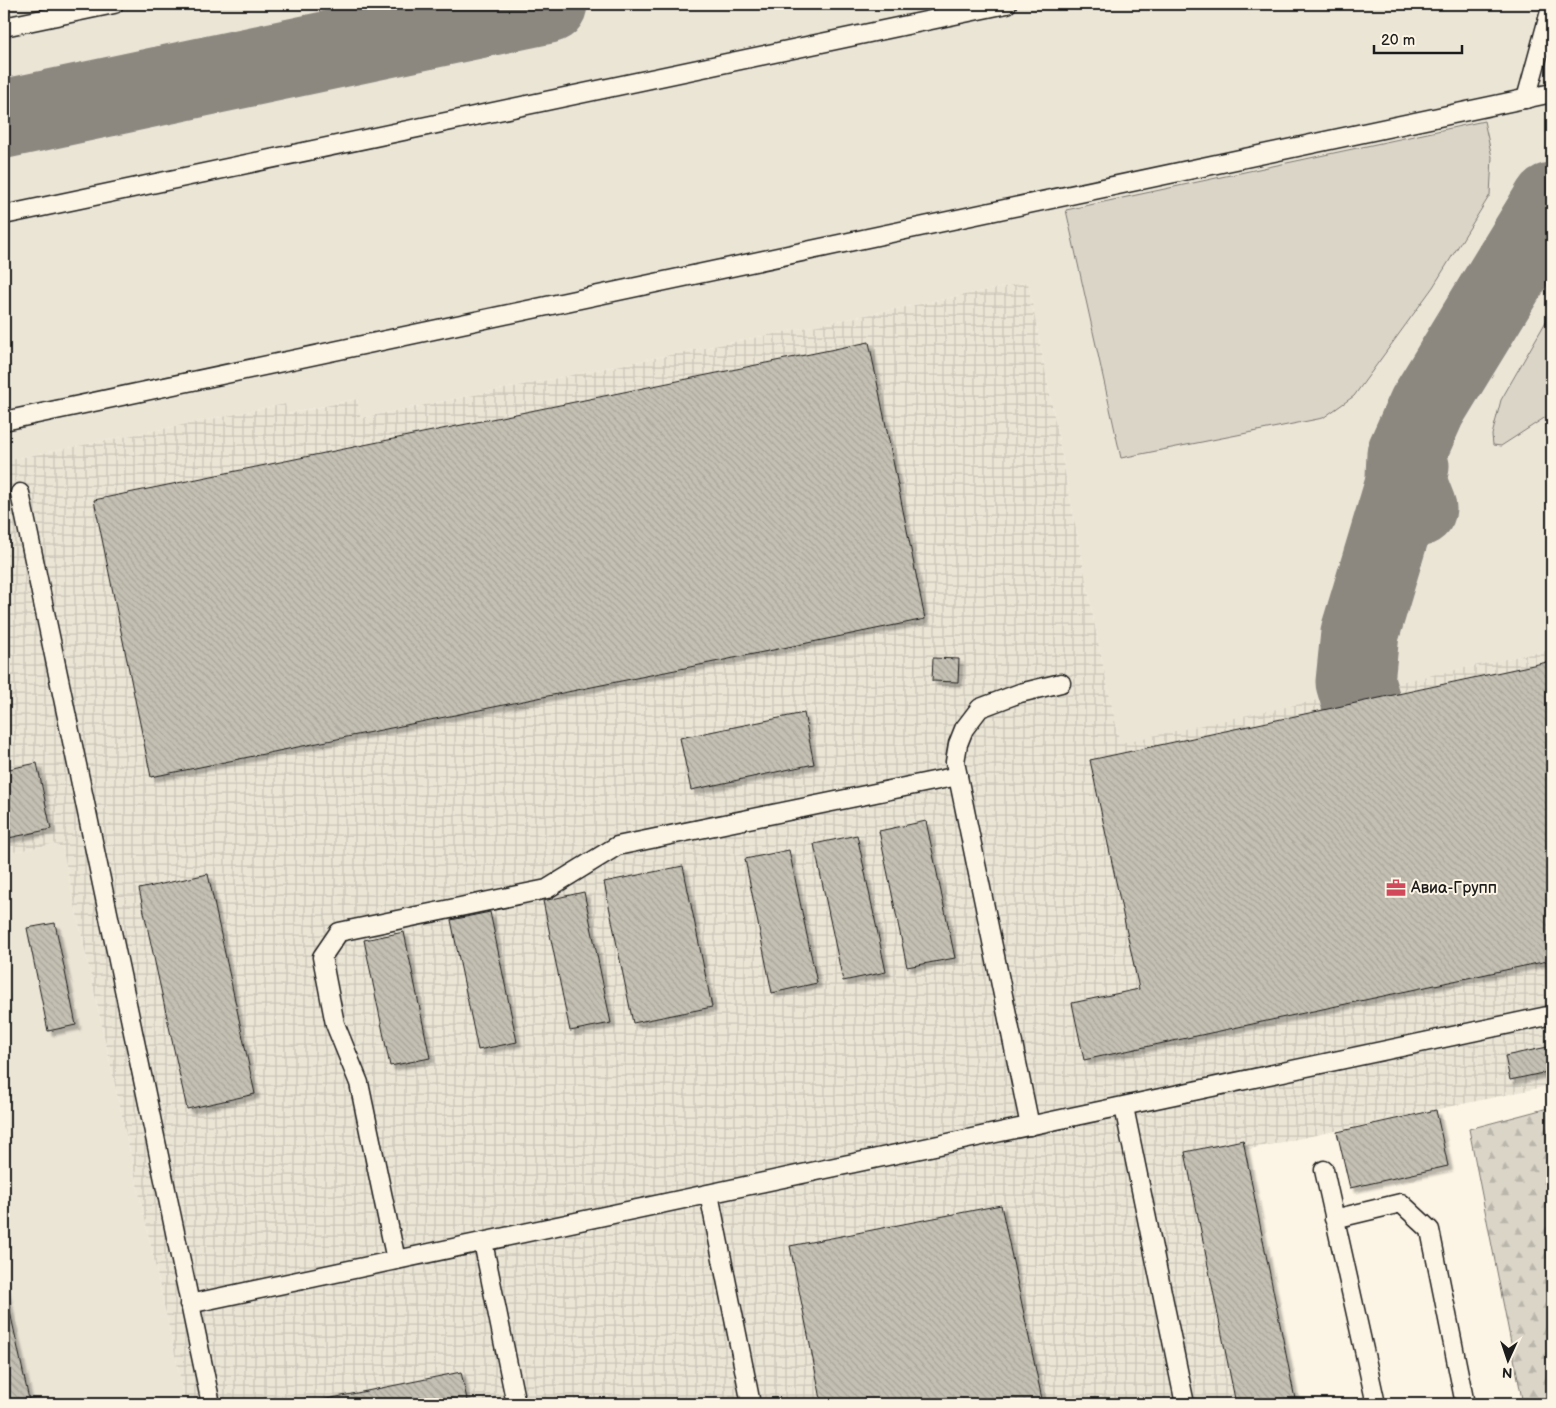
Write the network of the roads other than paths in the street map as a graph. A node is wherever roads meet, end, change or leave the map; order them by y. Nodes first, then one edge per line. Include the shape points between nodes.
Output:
1 (114, 4) edge
2 (1007, 4) edge
3 (1552, 4) edge
4 (4, 27) edge
5 (1552, 93) edge
6 (1526, 99) junction
7 (4, 215) edge
8 (4, 421) edge
9 (20, 493) dead end
10 (1061, 683) dead end
11 (958, 776) junction
12 (1552, 1015) edge
13 (1124, 1107) junction
14 (1030, 1126) junction
15 (1324, 1170) dead end
16 (709, 1194) junction
17 (1334, 1219) junction
18 (483, 1242) junction
19 (396, 1260) junction
20 (190, 1304) junction
21 (211, 1404) edge
22 (516, 1404) edge
23 (751, 1404) edge
24 (1185, 1404) edge
25 (1376, 1404) edge
26 (1465, 1404) edge

1 - 4 lane
2 - 7 lane
3 - 6 lane
5 - 6 lane
6 - 8 lane
9 - 20 lane
10 - 11 lane via 1020,693 980,708 964,729 958,744 955,762
11 - 14 lane
11 - 19 lane via 617,846 548,889 339,932 322,958 335,1024 359,1083
12 - 13 lane
13 - 14 lane
13 - 24 lane
14 - 16 lane
15 - 17 lane
16 - 18 lane
16 - 23 lane
17 - 25 lane
17 - 26 lane via 1401,1203 1430,1230
18 - 19 lane
18 - 22 lane
19 - 20 lane
20 - 21 lane

